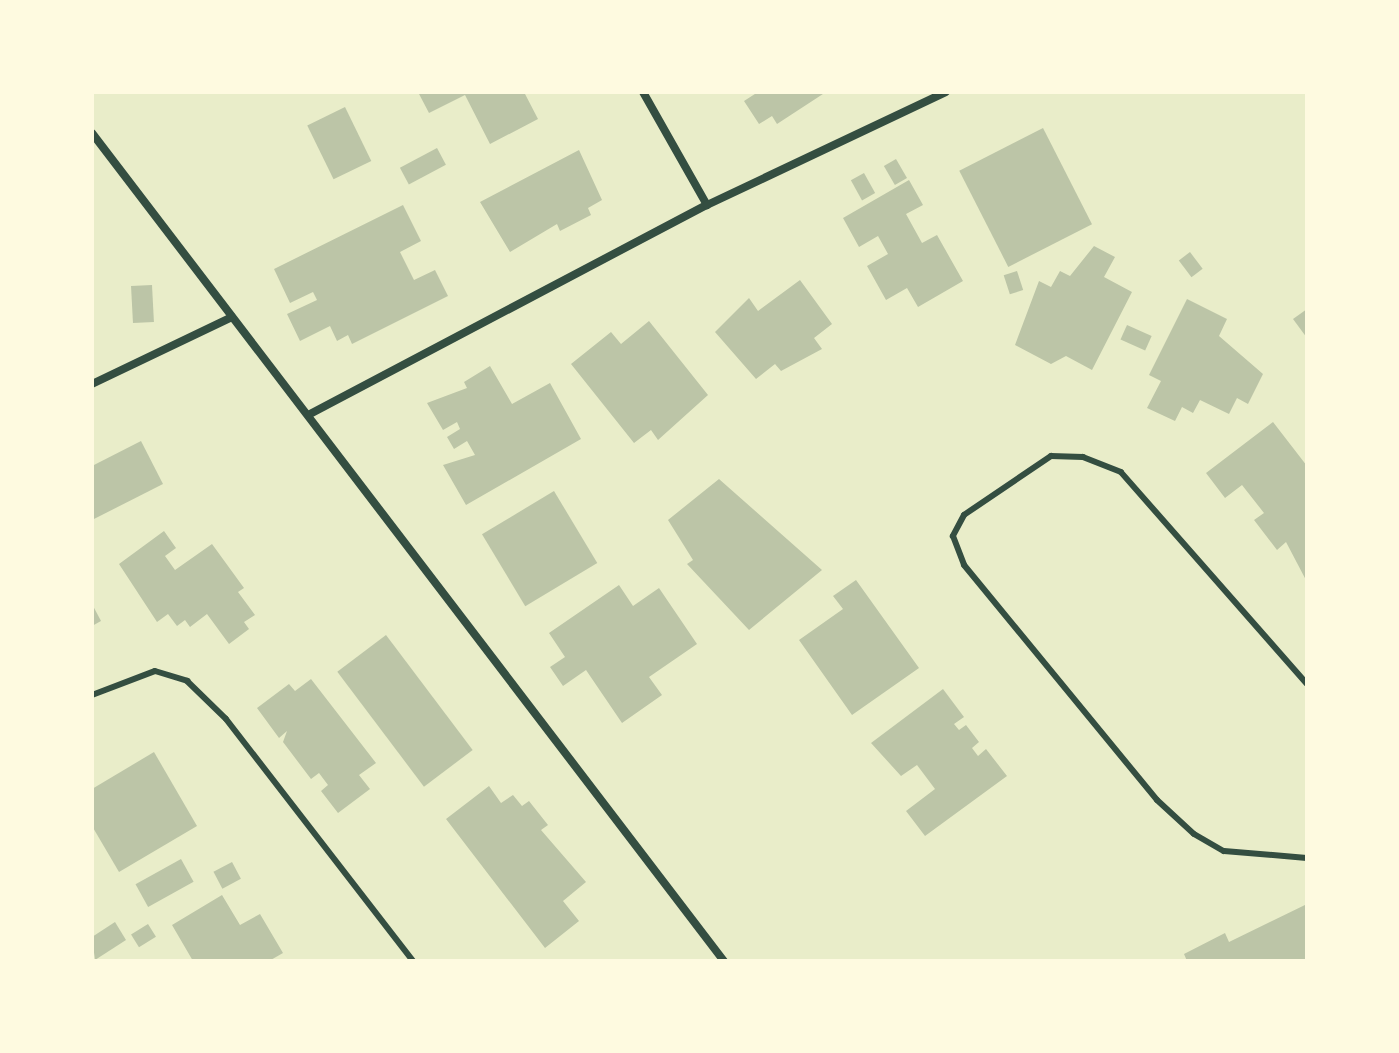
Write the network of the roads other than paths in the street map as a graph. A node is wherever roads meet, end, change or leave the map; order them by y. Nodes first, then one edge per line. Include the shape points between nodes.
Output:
1 (643, 92) edge
2 (946, 92) edge
3 (92, 133) edge
4 (707, 205) junction
5 (232, 317) junction
6 (92, 384) edge
7 (310, 414) junction
8 (1307, 684) edge
9 (92, 695) edge
10 (1307, 858) edge
11 (413, 961) edge
12 (724, 961) edge

1 - 4 street
2 - 4 street
3 - 5 street
4 - 7 street
5 - 6 street
5 - 7 street
7 - 12 street
8 - 10 lane via 1121,472 1083,457 1051,456 964,515 953,536 964,565 1157,800 1194,834 1224,851
9 - 11 lane via 155,671 187,681 226,719

